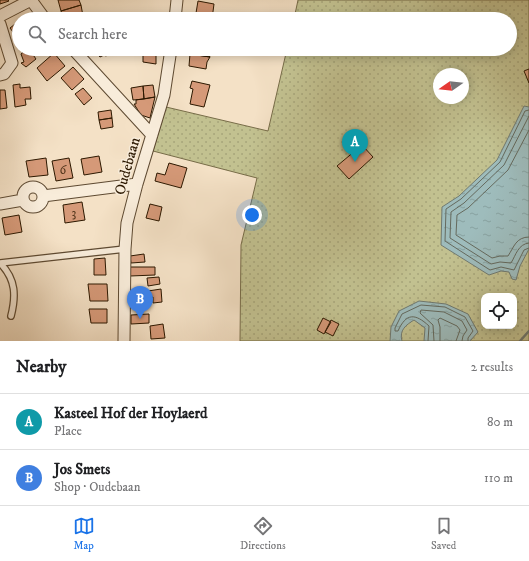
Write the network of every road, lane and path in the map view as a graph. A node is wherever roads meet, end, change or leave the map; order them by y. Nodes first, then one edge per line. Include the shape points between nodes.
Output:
1 (31, 0) edge
2 (177, 0) edge
3 (40, 12) edge
4 (176, 12) edge
5 (0, 16) edge
6 (0, 24) edge
7 (79, 56) edge
8 (170, 56) edge
9 (0, 75) edge
10 (152, 135) junction
11 (137, 184) junction
12 (0, 204) edge
13 (124, 249) junction
14 (0, 264) edge
15 (11, 316) dead end
16 (124, 341) edge

1 - 3 street
1 - 5 street
2 - 4 street
6 - 9 street via 12,63 4,74
7 - 10 street, Oudebaan
8 - 10 street via 164,95
10 - 11 street, Oudebaan
11 - 12 street via 43,196 40,204 34,207 27,205 23,200
11 - 13 street, Oudebaan via 127,223
13 - 14 lane
13 - 16 street, Oudebaan
14 - 15 lane via 8,271 14,286

